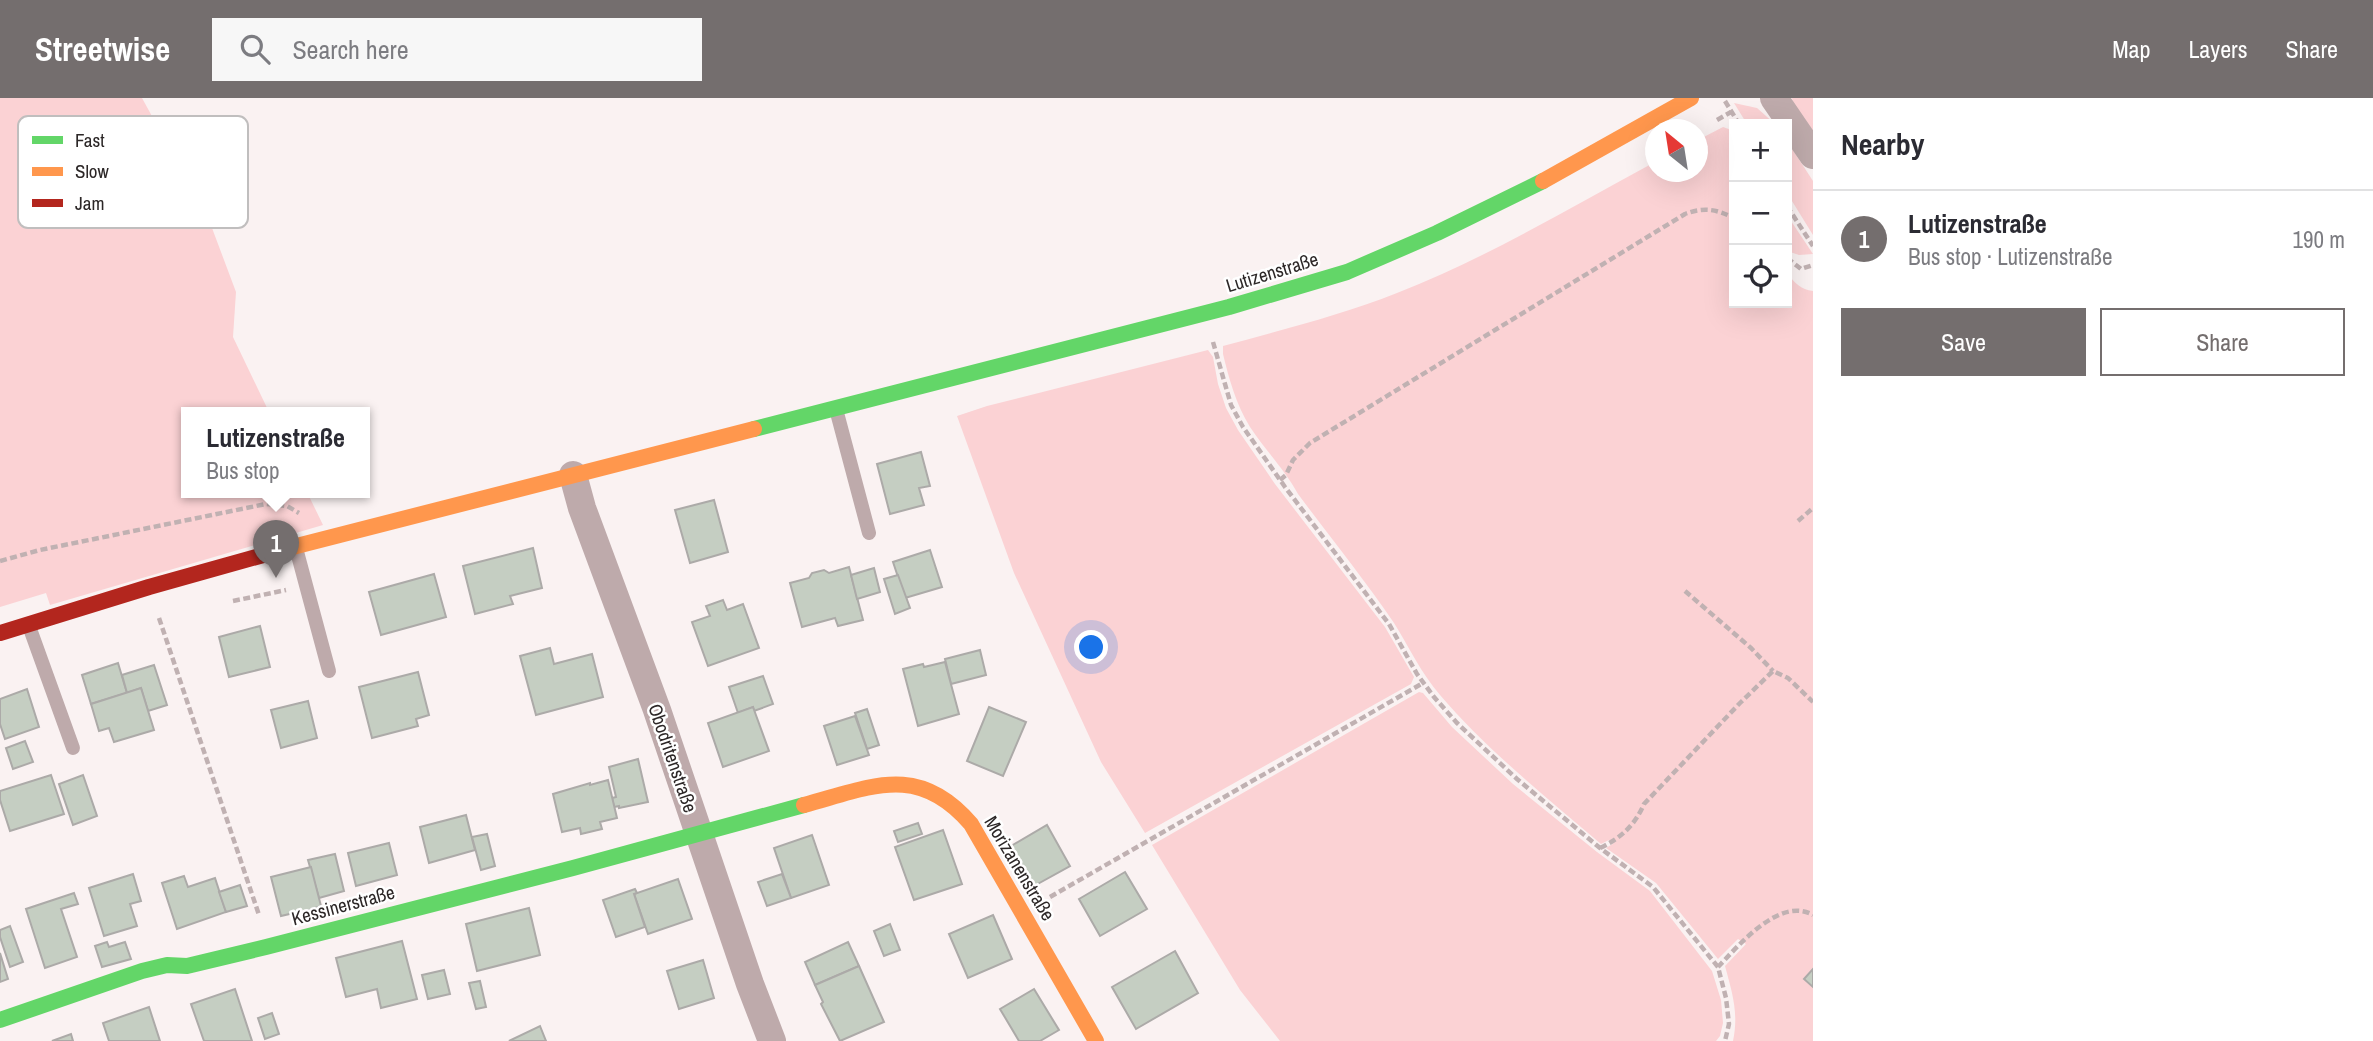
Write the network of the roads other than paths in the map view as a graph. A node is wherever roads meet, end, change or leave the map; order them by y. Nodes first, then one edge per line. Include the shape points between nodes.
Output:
1 (1692, 98) edge
2 (1774, 98) edge
3 (1813, 155) edge
4 (835, 408) junction
5 (573, 475) junction
6 (869, 533) dead end
7 (295, 546) junction
8 (28, 624) junction
9 (0, 634) edge
10 (329, 671) dead end
11 (73, 748) dead end
12 (699, 834) junction
13 (0, 1020) edge
14 (772, 1041) edge
15 (1096, 1041) edge

1 - 4 street, Lutizenstraße via 1516,196 1347,272 1229,307
2 - 3 street
4 - 5 street, Lutizenstraße
4 - 6 lane
5 - 7 street, Lutizenstraße
5 - 12 street, Obodritenstraße
7 - 8 street, Lutizenstraße
7 - 10 lane
8 - 9 street, Lutizenstraße
8 - 11 lane
12 - 13 street, Kessinerstraße via 205,962 142,971
12 - 14 street, Obodritenstraße
12 - 15 street, Morizanenstraße via 884,785 906,784 943,796 971,824

